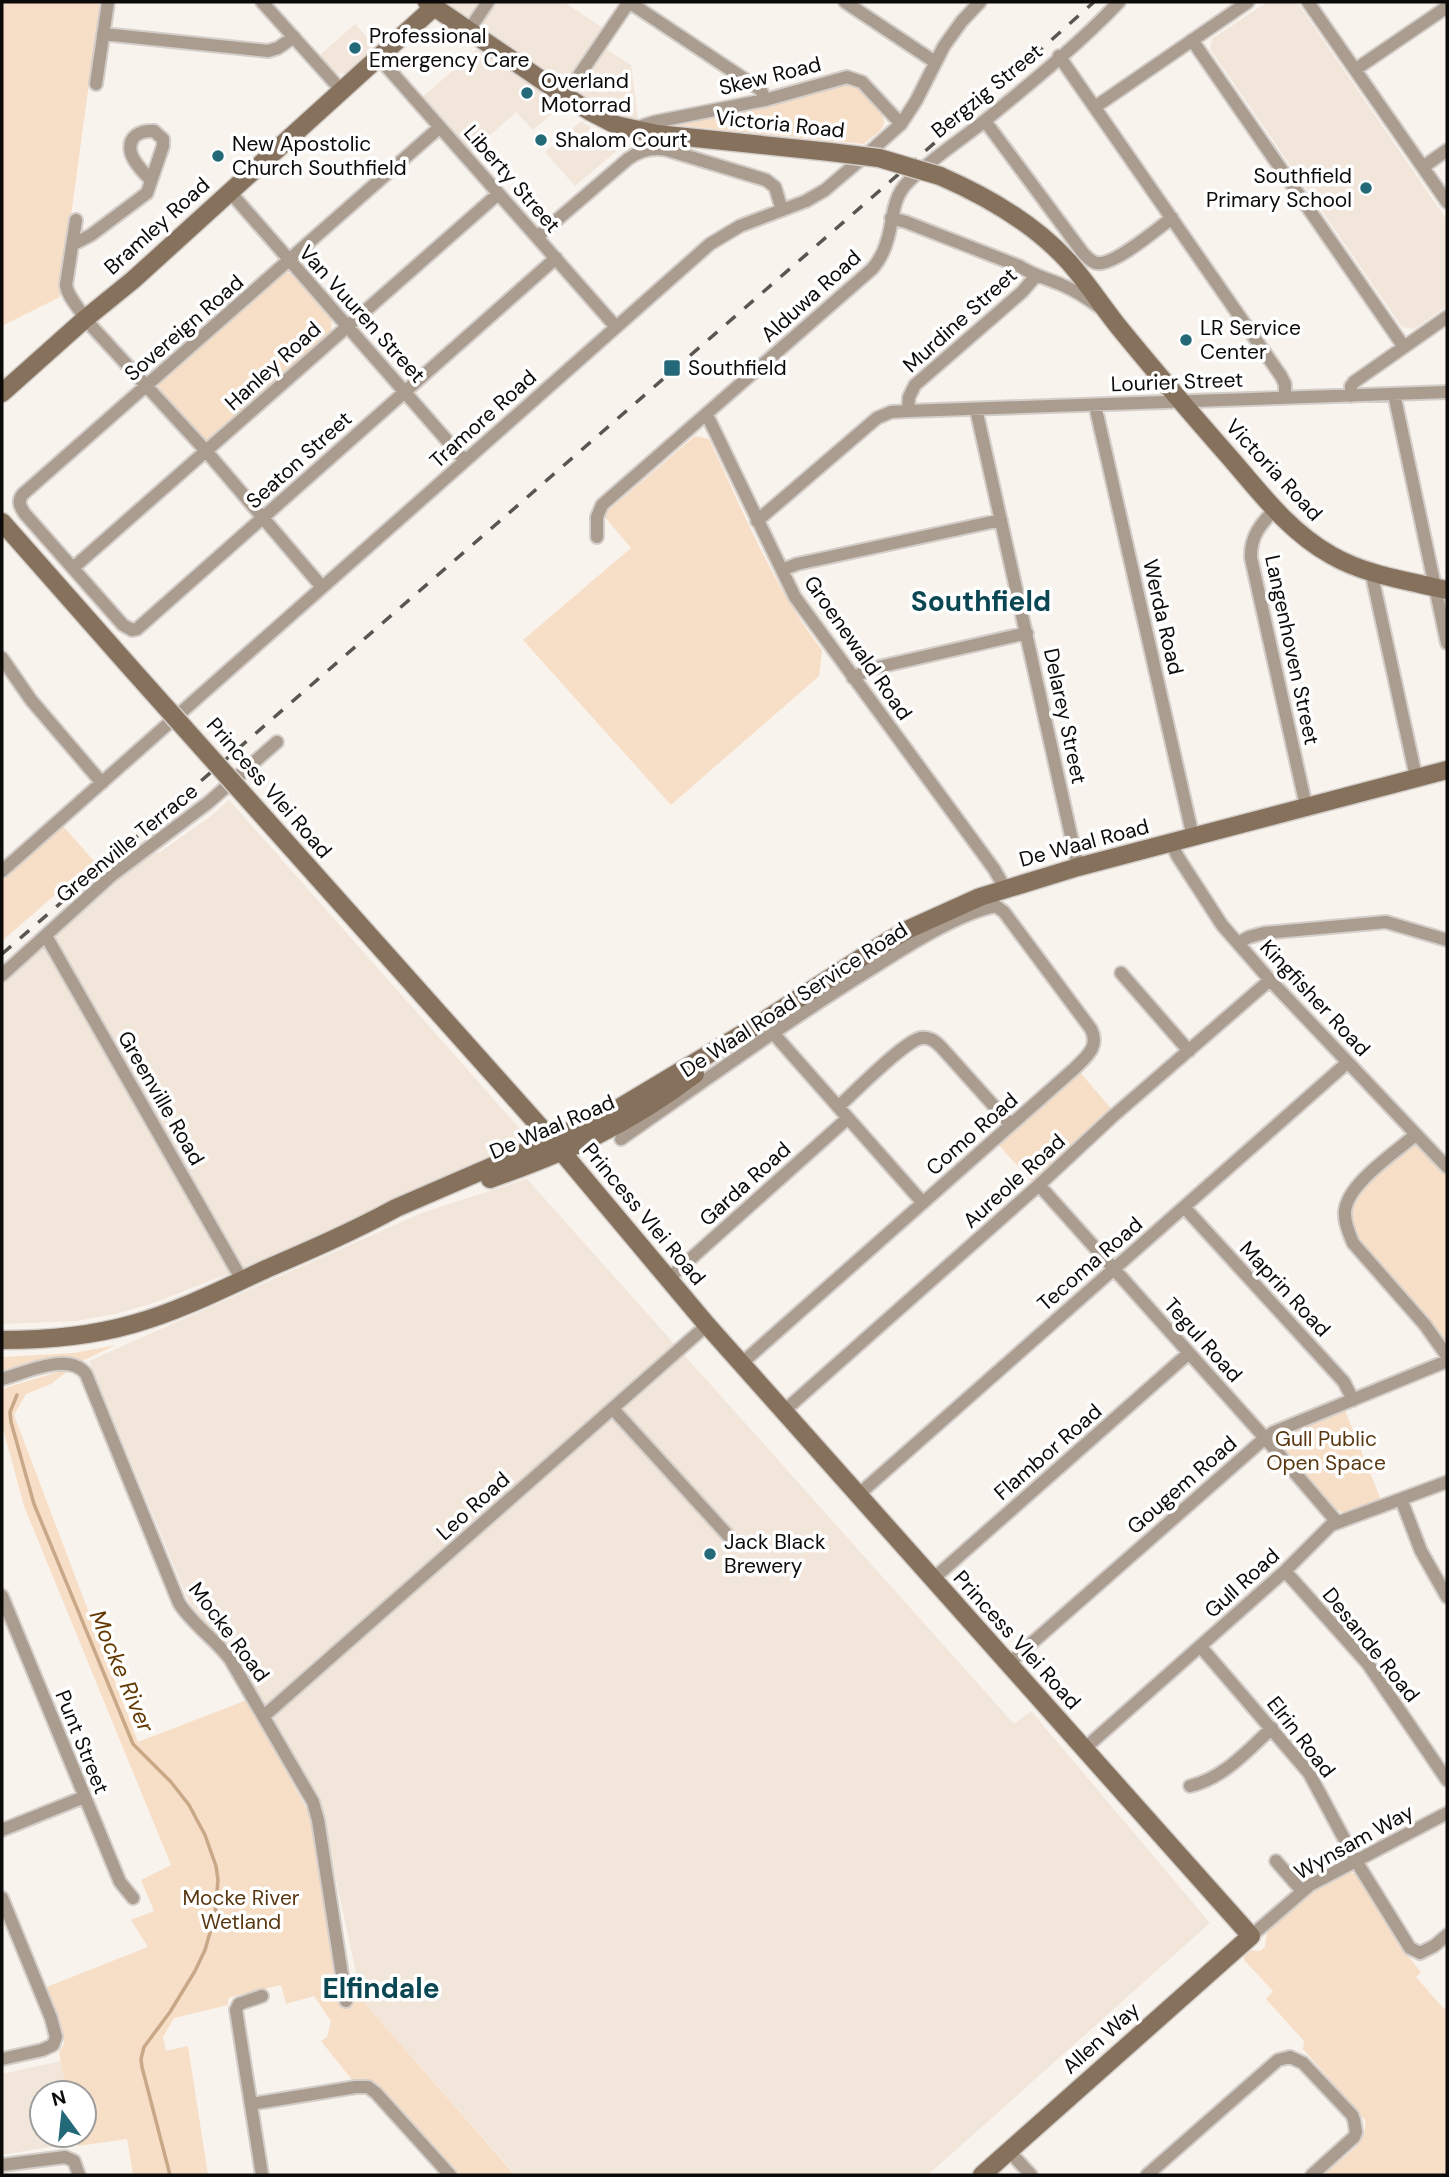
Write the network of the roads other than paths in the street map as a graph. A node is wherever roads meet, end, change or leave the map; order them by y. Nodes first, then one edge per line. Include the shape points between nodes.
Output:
1 (108, 2) edge
2 (262, 2) edge
3 (488, 2) edge
4 (629, 2) edge
5 (845, 2) edge
6 (980, 2) edge
7 (1119, 2) edge
8 (1248, 2) edge
9 (1308, 2) edge
10 (430, 4) edge
11 (1447, 7) edge
12 (469, 30) junction
13 (103, 34) junction
14 (294, 37) junction
15 (1192, 40) junction
16 (1059, 56) junction
17 (379, 58) junction
18 (935, 62) junction
19 (1356, 69) junction
20 (96, 84) dead end
21 (342, 91) junction
22 (565, 96) junction
23 (765, 100) junction
24 (1095, 107) junction
25 (985, 121) junction
26 (901, 124) junction
27 (440, 127) junction
28 (632, 129) junction
29 (1447, 150) edge
30 (1423, 167) junction
31 (151, 180) dead end
32 (230, 192) junction
33 (498, 194) junction
34 (1447, 202) edge
35 (782, 211) junction
36 (891, 218) junction
37 (1172, 218) junction
38 (76, 220) dead end
39 (537, 237) junction
40 (72, 245) junction
41 (556, 258) junction
42 (289, 261) junction
43 (1035, 277) junction
44 (1110, 317) junction
45 (1447, 317) edge
46 (85, 319) junction
47 (347, 326) junction
48 (616, 327) junction
49 (1404, 347) junction
50 (146, 387) junction
51 (405, 391) junction
52 (1447, 392) edge
53 (2, 393) edge
54 (1394, 394) junction
55 (1351, 396) junction
56 (1285, 398) junction
57 (1181, 402) junction
58 (1095, 405) junction
59 (976, 409) junction
60 (908, 411) junction
61 (707, 415) junction
62 (206, 451) junction
63 (465, 461) junction
64 (1275, 509) junction
65 (263, 518) junction
66 (1001, 520) junction
67 (757, 521) junction
68 (7, 528) edge
69 (597, 537) dead end
70 (73, 568) junction
71 (782, 570) junction
72 (1371, 571) junction
73 (322, 587) junction
74 (1441, 588) edge
75 (1027, 633) junction
76 (1447, 643) edge
77 (2, 658) edge
78 (853, 678) junction
79 (277, 741) dead end
80 (1447, 770) edge
81 (1416, 776) junction
82 (102, 783) junction
83 (1306, 806) junction
84 (1193, 837) junction
85 (1171, 842) junction
86 (1079, 867) junction
87 (2, 872) edge
88 (1005, 888) junction
89 (996, 906) joint
90 (46, 936) junction
91 (1447, 940) edge
92 (1238, 943) junction
93 (1121, 973) dead end
94 (2, 975) edge
95 (1270, 980) junction
96 (766, 1029) junction
97 (1189, 1051) junction
98 (1347, 1063) junction
99 (838, 1107) junction
100 (848, 1118) junction
101 (1011, 1125) junction
102 (1415, 1135) junction
103 (621, 1139) dead end
104 (556, 1146) junction
105 (1447, 1167) edge
106 (1039, 1185) junction
107 (923, 1203) junction
108 (1184, 1207) junction
109 (1114, 1269) junction
110 (668, 1279) junction
111 (242, 1280) junction
112 (707, 1325) junction
113 (2, 1340) edge
114 (1189, 1353) junction
115 (1447, 1356) edge
116 (1447, 1361) edge
117 (741, 1363) junction
118 (2, 1379) edge
119 (1353, 1400) junction
120 (613, 1409) junction
121 (784, 1411) junction
122 (1265, 1438) junction
123 (1447, 1482) edge
124 (858, 1495) junction
125 (1401, 1499) junction
126 (1337, 1522) junction
127 (734, 1542) dead end
128 (1285, 1572) junction
129 (933, 1579) junction
130 (2, 1596) edge
131 (1447, 1597) edge
132 (1200, 1646) junction
133 (1008, 1664) junction
134 (264, 1716) junction
135 (1272, 1728) junction
136 (1084, 1749) junction
137 (1447, 1780) edge
138 (1190, 1786) dead end
139 (84, 1797) junction
140 (1447, 1813) edge
141 (2, 1830) edge
142 (1276, 1861) dead end
143 (1356, 1861) junction
144 (1302, 1891) junction
145 (2, 1898) edge
146 (133, 1898) dead end
147 (1447, 1935) edge
148 (1251, 1936) junction
149 (262, 1996) dead end
150 (346, 2001) dead end
151 (2, 2059) edge
152 (251, 2104) junction
153 (1010, 2152) junction
154 (2, 2165) edge
155 (79, 2175) edge
156 (262, 2175) edge
157 (450, 2175) edge
158 (982, 2175) edge
159 (1031, 2175) edge
160 (1147, 2175) edge
161 (1312, 2175) edge

1 - 13 street
2 - 14 street
3 - 12 street
4 - 22 street
4 - 23 street via 761,90
5 - 18 street
6 - 18 street, Tramore Road
7 - 16 street, Bergzig Street
8 - 15 street
9 - 19 street
10 - 12 street, Victoria Road
10 - 17 street, Bramley Road
11 - 19 street
12 - 22 street, Victoria Road
13 - 14 street via 268,51
13 - 20 street
14 - 21 street
15 - 24 street
15 - 49 street
16 - 24 street
16 - 25 street, Bergzig Street
17 - 21 street, Bramley Road
17 - 27 street, Liberty Street
18 - 26 street, Tramore Road
19 - 30 street
21 - 32 street, Bramley Road
22 - 28 street, Victoria Road via 602,119
23 - 26 street, Skew Road via 851,77 862,82
23 - 28 street, Skew Road
24 - 37 street
25 - 36 street, Bergzig Street via 908,182
25 - 37 street via 1083,253 1097,263 1117,257
26 - 35 street, Tramore Road via 825,190
27 - 33 street, Liberty Street
27 - 42 street, Sovereign Road
28 - 44 street, Victoria Road, bridge via 879,158 940,176 1031,227 1065,258
29 - 30 street
30 - 34 street
31 - 40 street via 146,193
32 - 42 street, Van Vuuren Street
32 - 46 street, Bramley Road
33 - 39 street, Liberty Street
33 - 47 street, Hanley Road
35 - 39 street via 775,187 766,180 652,149 628,159
35 - 48 street, Tramore Road via 740,226 710,244
36 - 43 street, Victoria Road via 1019,266
36 - 61 street, Alduwa Road via 887,242 872,269
37 - 56 street via 1281,376
38 - 40 street
39 - 41 street, Liberty Street
40 - 46 street via 66,289
41 - 48 street, Liberty Street
41 - 51 street, Seaton Street
42 - 47 street, Van Vuuren Street
42 - 50 street, Sovereign Road
43 - 44 street, Victoria Road via 1083,295
43 - 60 street, Murdine Street via 915,385
44 - 57 street, Victoria Road
45 - 49 street
46 - 50 street
46 - 53 street, Bramley Road
47 - 51 street, Van Vuuren Street
47 - 62 street, Hanley Road
48 - 63 street, Tramore Road
49 - 55 street via 1353,383
50 - 62 street
50 - 70 street, Sovereign Road via 20,498 24,514
51 - 63 street, Van Vuuren Street
51 - 65 street, Seaton Street
52 - 54 street, Lourier Street
54 - 55 street, Lourier Street
54 - 74 street
55 - 56 street, Lourier Street
56 - 57 street, Lourier Street
57 - 58 street, Lourier Street
57 - 64 street, Victoria Road
58 - 59 street, Lourier Street
58 - 84 street, Werda Road
59 - 60 street, Lourier Street
59 - 66 street, Delarey Street
60 - 67 street via 877,418
61 - 67 street, Groenewald Road
61 - 69 street, Alduwa Road via 602,505
62 - 65 street
62 - 70 street, Hanley Road
63 - 73 street, Tramore Road
64 - 72 street, Victoria Road via 1314,545
64 - 83 street, Langenhoven Street via 1256,532 1250,549
65 - 70 street, Seaton Street via 137,629 123,625
65 - 73 street
66 - 71 street
66 - 75 street, Delarey Street
67 - 71 street, Groenewald Road
68 - 104 street, Princess Vlei Road, bridge
71 - 78 street, Groenewald Road via 795,597
72 - 74 street, Victoria Road
72 - 81 street
73 - 82 street, Tramore Road
74 - 76 street
75 - 78 street via 878,667
75 - 86 street, Delarey Street
77 - 82 street via 31,700
78 - 88 street, Groenewald Road
79 - 90 street, Greenville Terrace via 209,802 111,876
80 - 81 street, De Waal Road
81 - 83 street, De Waal Road
82 - 87 street, Tramore Road
83 - 84 street, De Waal Road
84 - 85 street, De Waal Road
85 - 86 street, De Waal Road
85 - 92 street, Kingfisher Road
86 - 88 street, De Waal Road
88 - 96 street, De Waal Road via 909,929
89 - 96 street, De Waal Road Service Road via 913,943
89 - 101 street, Como Road via 1095,1035 1088,1055
90 - 94 street, Greenville Terrace
90 - 111 street, Greenville Road
91 - 92 street via 1386,922 1264,933
92 - 95 street, Kingfisher Road
93 - 97 street
95 - 97 street, Aureole Road
95 - 98 street, Kingfisher Road
96 - 99 street
96 - 103 street, De Waal Road Service Road
96 - 104 street, De Waal Road
97 - 106 street, Aureole Road
98 - 102 street, Kingfisher Road
98 - 108 street, Tecoma Road
99 - 100 street
99 - 101 street via 909,1043 926,1038 941,1046
100 - 107 street
100 - 110 street, Garda Road
101 - 107 street, Como Road
102 - 105 street, Kingfisher Road
102 - 115 street via 1357,1184 1345,1211 1347,1227 1353,1243
104 - 110 street, Princess Vlei Road
104 - 111 street, De Waal Road
106 - 109 street, Tegul Road
106 - 121 street, Aureole Road
107 - 117 street, Como Road
108 - 109 street, Tecoma Road
108 - 119 street, Maprin Road via 1344,1382
109 - 114 street, Tegul Road
109 - 124 street, Tecoma Road
110 - 112 street, Princess Vlei Road
111 - 113 street, De Waal Road via 131,1325 53,1338
112 - 117 street, Princess Vlei Road
112 - 120 street, Leo Road
114 - 122 street, Tegul Road
114 - 129 street, Flambor Road
116 - 119 street, Gougem Road
117 - 121 street, Princess Vlei Road
118 - 134 street, Mocke Road via 61,1363 83,1370 179,1603 230,1659
119 - 122 street, Gougem Road
120 - 127 street
120 - 134 street, Leo Road
121 - 124 street, Princess Vlei Road
122 - 126 street, Tegul Road
122 - 133 street, Gougem Road
123 - 125 street, Gull Road
124 - 129 street, Princess Vlei Road
125 - 126 street, Gull Road
125 - 131 street via 1428,1566
126 - 128 street, Gull Road
128 - 132 street, Gull Road
128 - 137 street, Desande Road via 1368,1664
129 - 133 street, Princess Vlei Road
130 - 139 street, Punt Street
132 - 135 street, Elrin Road
132 - 136 street, Gull Road
133 - 136 street, Princess Vlei Road
134 - 150 street, Mocke Road via 316,1812
135 - 138 street via 1219,1775
135 - 143 street, Elrin Road via 1310,1773
136 - 148 street, Princess Vlei Road
139 - 141 street
139 - 146 street, Punt Street via 120,1882
140 - 143 street, Wynsam Way
142 - 144 street
143 - 144 street, Wynsam Way
143 - 147 street, Elrin Road via 1410,1948 1420,1953
144 - 148 street, Wynsam Way
145 - 151 street via 55,2029 55,2042 46,2049
148 - 153 street, Allen Way
149 - 152 street via 236,2007
152 - 156 street
152 - 157 street via 368,2087
153 - 158 street, Allen Way
153 - 159 street
154 - 155 street via 65,2157 74,2161
160 - 161 street via 1284,2057 1303,2063 1352,2115 1356,2127 1354,2137

